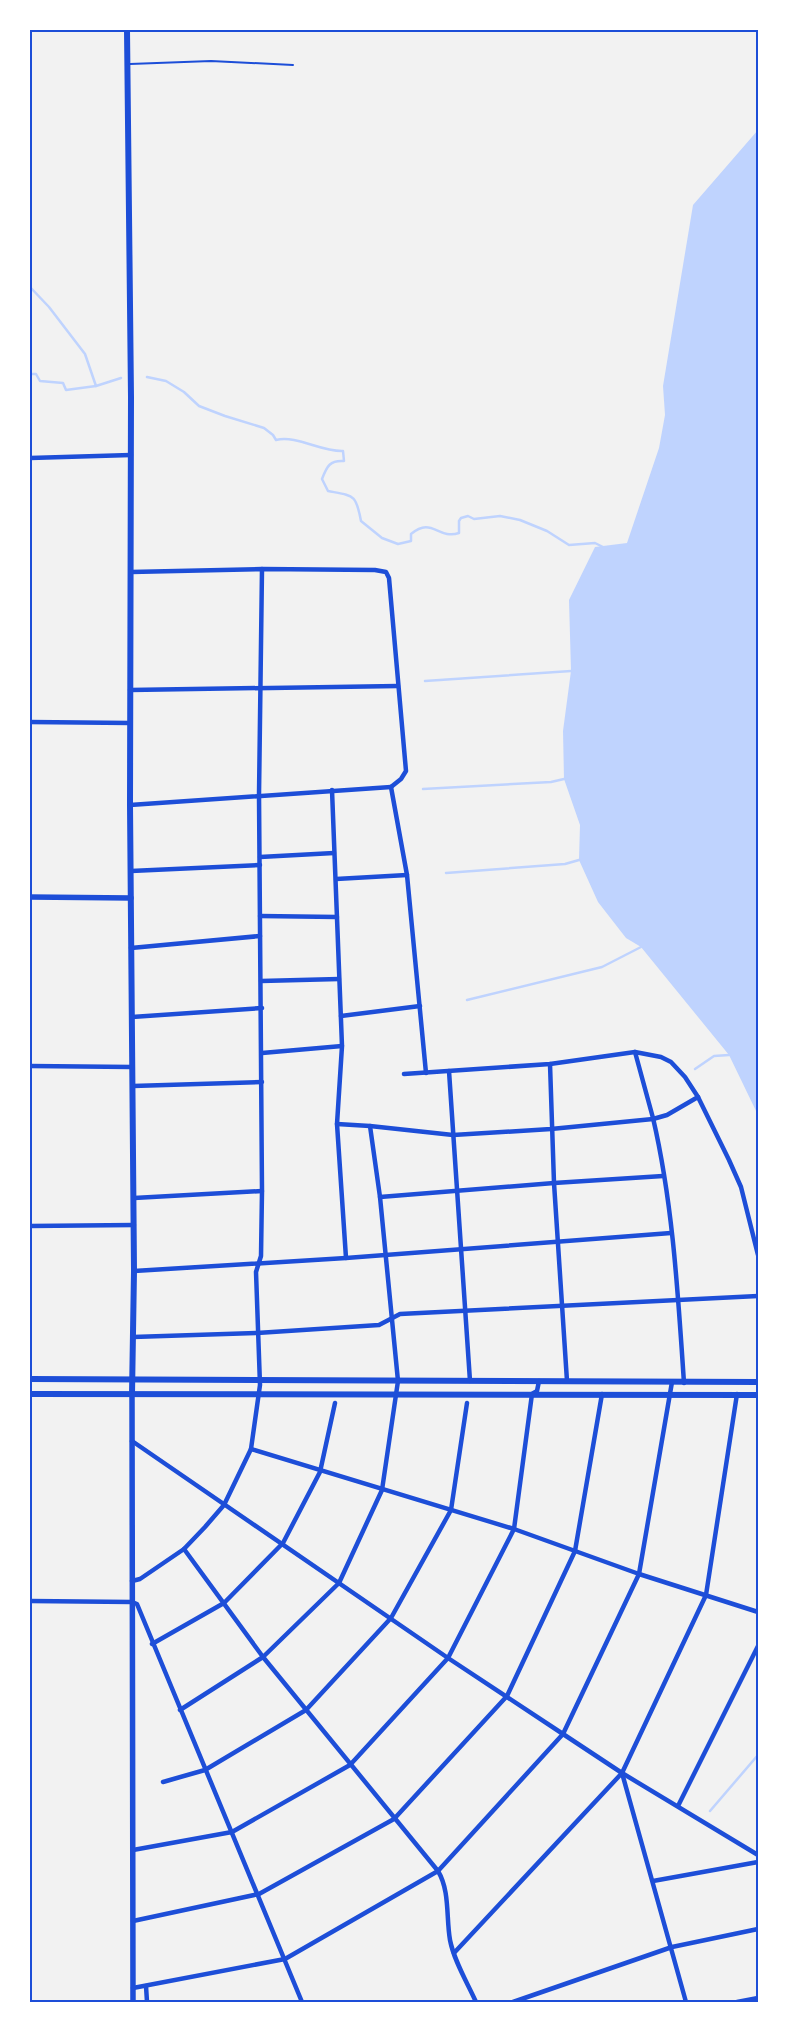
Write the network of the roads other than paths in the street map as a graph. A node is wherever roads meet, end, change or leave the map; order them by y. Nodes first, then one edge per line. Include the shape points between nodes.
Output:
1 (127, 30) edge
2 (127, 64) junction
3 (293, 64) dead end
4 (131, 455) junction
5 (30, 458) edge
6 (262, 569) junction
7 (131, 572) junction
8 (398, 686) junction
9 (261, 688) junction
10 (130, 690) junction
11 (30, 722) edge
12 (130, 723) junction
13 (391, 787) junction
14 (332, 790) junction
15 (259, 795) junction
16 (130, 805) junction
17 (334, 854) junction
18 (260, 856) junction
19 (260, 865) junction
20 (131, 871) junction
21 (406, 875) junction
22 (336, 879) junction
23 (30, 897) edge
24 (131, 898) junction
25 (260, 916) junction
26 (336, 917) junction
27 (260, 936) junction
28 (131, 948) junction
29 (339, 979) junction
30 (260, 981) junction
31 (420, 1006) junction
32 (262, 1008) junction
33 (340, 1016) junction
34 (132, 1017) junction
35 (342, 1046) junction
36 (635, 1052) junction
37 (262, 1053) junction
38 (550, 1064) junction
39 (30, 1066) edge
40 (132, 1067) junction
41 (449, 1071) junction
42 (426, 1073) junction
43 (404, 1074) dead end
44 (262, 1082) junction
45 (133, 1086) junction
46 (698, 1097) junction
47 (653, 1119) junction
48 (338, 1124) junction
49 (370, 1126) junction
50 (551, 1129) junction
51 (453, 1135) junction
52 (663, 1176) junction
53 (554, 1183) junction
54 (262, 1191) junction
55 (457, 1191) junction
56 (380, 1197) junction
57 (134, 1198) junction
58 (134, 1225) junction
59 (30, 1226) edge
60 (671, 1233) junction
61 (557, 1243) junction
62 (461, 1250) junction
63 (386, 1255) junction
64 (758, 1255) edge
65 (346, 1258) junction
66 (259, 1263) junction
67 (134, 1271) junction
68 (758, 1296) edge
69 (678, 1300) junction
70 (562, 1308) junction
71 (466, 1312) junction
72 (392, 1319) junction
73 (258, 1333) junction
74 (134, 1337) junction
75 (30, 1379) edge
76 (133, 1381) junction
77 (259, 1381) junction
78 (398, 1381) junction
79 (470, 1381) junction
80 (539, 1381) junction
81 (567, 1381) junction
82 (672, 1382) junction
83 (758, 1382) edge
84 (684, 1383) junction
85 (30, 1394) edge
86 (132, 1394) junction
87 (259, 1394) junction
88 (532, 1394) junction
89 (602, 1394) junction
90 (737, 1394) junction
91 (758, 1394) edge
92 (396, 1395) junction
93 (670, 1395) junction
94 (335, 1403) dead end
95 (467, 1403) dead end
96 (132, 1441) junction
97 (251, 1449) junction
98 (320, 1472) junction
99 (382, 1490) junction
100 (224, 1505) junction
101 (451, 1510) junction
102 (514, 1529) junction
103 (283, 1543) junction
104 (184, 1548) junction
105 (575, 1551) junction
106 (639, 1574) junction
107 (132, 1581) junction
108 (338, 1583) junction
109 (706, 1594) junction
110 (30, 1602) edge
111 (132, 1602) junction
112 (224, 1603) junction
113 (758, 1612) edge
114 (390, 1618) junction
115 (152, 1644) junction
116 (758, 1646) edge
117 (263, 1657) junction
118 (448, 1658) junction
119 (507, 1696) junction
120 (180, 1710) junction
121 (306, 1710) junction
122 (563, 1734) junction
123 (350, 1765) junction
124 (205, 1770) junction
125 (622, 1773) junction
126 (163, 1782) dead end
127 (678, 1806) junction
128 (394, 1819) junction
129 (232, 1832) junction
130 (132, 1850) junction
131 (758, 1855) edge
132 (758, 1862) edge
133 (438, 1871) junction
134 (653, 1881) junction
135 (259, 1894) junction
136 (133, 1921) junction
137 (758, 1929) edge
138 (672, 1947) junction
139 (454, 1953) junction
140 (285, 1959) junction
141 (146, 1986) junction
142 (133, 1988) junction
143 (758, 1998) edge
144 (133, 2002) edge
145 (146, 2002) edge
146 (302, 2002) edge
147 (476, 2002) edge
148 (513, 2002) edge
149 (686, 2002) edge
150 (738, 2002) edge

1 - 2 main road
2 - 3 lane via 211,61
2 - 4 main road
4 - 5 street
4 - 7 main road
6 - 7 street
6 - 8 street via 386,572
6 - 9 street
7 - 10 main road
8 - 9 street
8 - 13 street via 406,771
9 - 10 street
9 - 15 street
10 - 12 main road
11 - 12 street
12 - 16 main road
13 - 14 street
13 - 21 street
14 - 15 street
14 - 17 street
15 - 16 street
15 - 18 street
16 - 20 main road
17 - 18 street
17 - 22 street
18 - 19 street
19 - 20 street
19 - 25 street
20 - 24 main road
21 - 22 street
21 - 31 street
22 - 26 street
23 - 24 main road
24 - 28 main road
25 - 26 street
25 - 27 street
26 - 29 street
27 - 28 street
27 - 30 street
28 - 34 main road
29 - 30 street
29 - 33 street
30 - 32 street
31 - 33 street
31 - 42 street
32 - 34 street
32 - 37 street
33 - 35 street
34 - 40 main road
35 - 37 street
35 - 48 street
36 - 38 street
36 - 46 street via 671,1062 685,1076
36 - 47 street
37 - 44 street
38 - 41 street
38 - 50 street
39 - 40 street
40 - 45 main road
41 - 42 street
41 - 51 street
42 - 43 street
44 - 45 street
44 - 54 street
45 - 57 main road
46 - 47 street
46 - 64 street via 740,1186
47 - 50 street
47 - 52 street
48 - 49 street
48 - 65 street
49 - 51 street
49 - 56 street
50 - 51 street
50 - 53 street
51 - 55 street
52 - 53 street
52 - 60 street
53 - 55 street
53 - 61 street
54 - 57 street
54 - 66 street
55 - 56 street
55 - 62 street
56 - 63 street
57 - 58 main road
58 - 59 street
58 - 67 main road
60 - 61 street
60 - 69 street
61 - 62 street
61 - 70 street
62 - 63 street
62 - 71 street
63 - 65 street
63 - 72 street
65 - 66 street
66 - 67 street
66 - 73 street via 256,1272
67 - 74 main road
68 - 69 street
69 - 70 street
69 - 84 street
70 - 71 street
70 - 81 street
71 - 72 street via 400,1314
71 - 79 street
72 - 73 street via 379,1325
72 - 78 street
73 - 74 street
73 - 77 street
74 - 76 main road
75 - 76 main road
76 - 77 main road
76 - 86 main road
77 - 78 main road
77 - 87 street
78 - 79 main road
78 - 92 street
79 - 80 main road
80 - 81 main road
80 - 88 street via 537,1391
81 - 82 main road
82 - 84 main road
82 - 93 street
83 - 84 main road
85 - 86 main road
86 - 87 main road
86 - 96 main road
87 - 92 main road
87 - 97 street
88 - 89 main road
88 - 92 main road
88 - 102 street
89 - 93 main road
89 - 105 street
90 - 91 main road
90 - 93 main road
90 - 109 street
92 - 99 street
93 - 106 street
94 - 98 street
95 - 101 street
96 - 100 street
96 - 107 main road
97 - 98 street
97 - 100 street
98 - 99 street
98 - 103 street
99 - 101 street
99 - 108 street
100 - 103 street
100 - 104 street
101 - 102 street
101 - 114 street
102 - 105 street
102 - 118 street
103 - 108 street
103 - 112 street
104 - 107 street via 140,1579
104 - 112 street
105 - 106 street
105 - 119 street
106 - 109 street
106 - 122 street
107 - 111 main road
108 - 114 street
108 - 117 street
109 - 113 street
109 - 125 street
110 - 111 street
111 - 115 street via 137,1604
111 - 130 main road
112 - 115 street
112 - 117 street
114 - 118 street
114 - 121 street
115 - 120 street
116 - 127 street
117 - 120 street
117 - 121 street
118 - 119 street
118 - 123 street
119 - 122 street
119 - 128 street
120 - 124 street
121 - 123 street
121 - 124 street
122 - 125 street
122 - 133 street
123 - 128 street
123 - 129 street
124 - 126 street
124 - 129 street
125 - 127 street
125 - 134 street
125 - 139 street
127 - 131 street
128 - 133 street
128 - 135 street
129 - 130 street
129 - 135 street
130 - 136 main road
132 - 134 street
133 - 139 street via 444,1881
133 - 140 street
134 - 138 street
135 - 136 street
135 - 140 street
136 - 142 main road
137 - 138 street
138 - 148 street
138 - 149 street
139 - 147 street
140 - 141 street
140 - 146 street
141 - 142 street
141 - 145 street
142 - 144 main road
143 - 150 street

